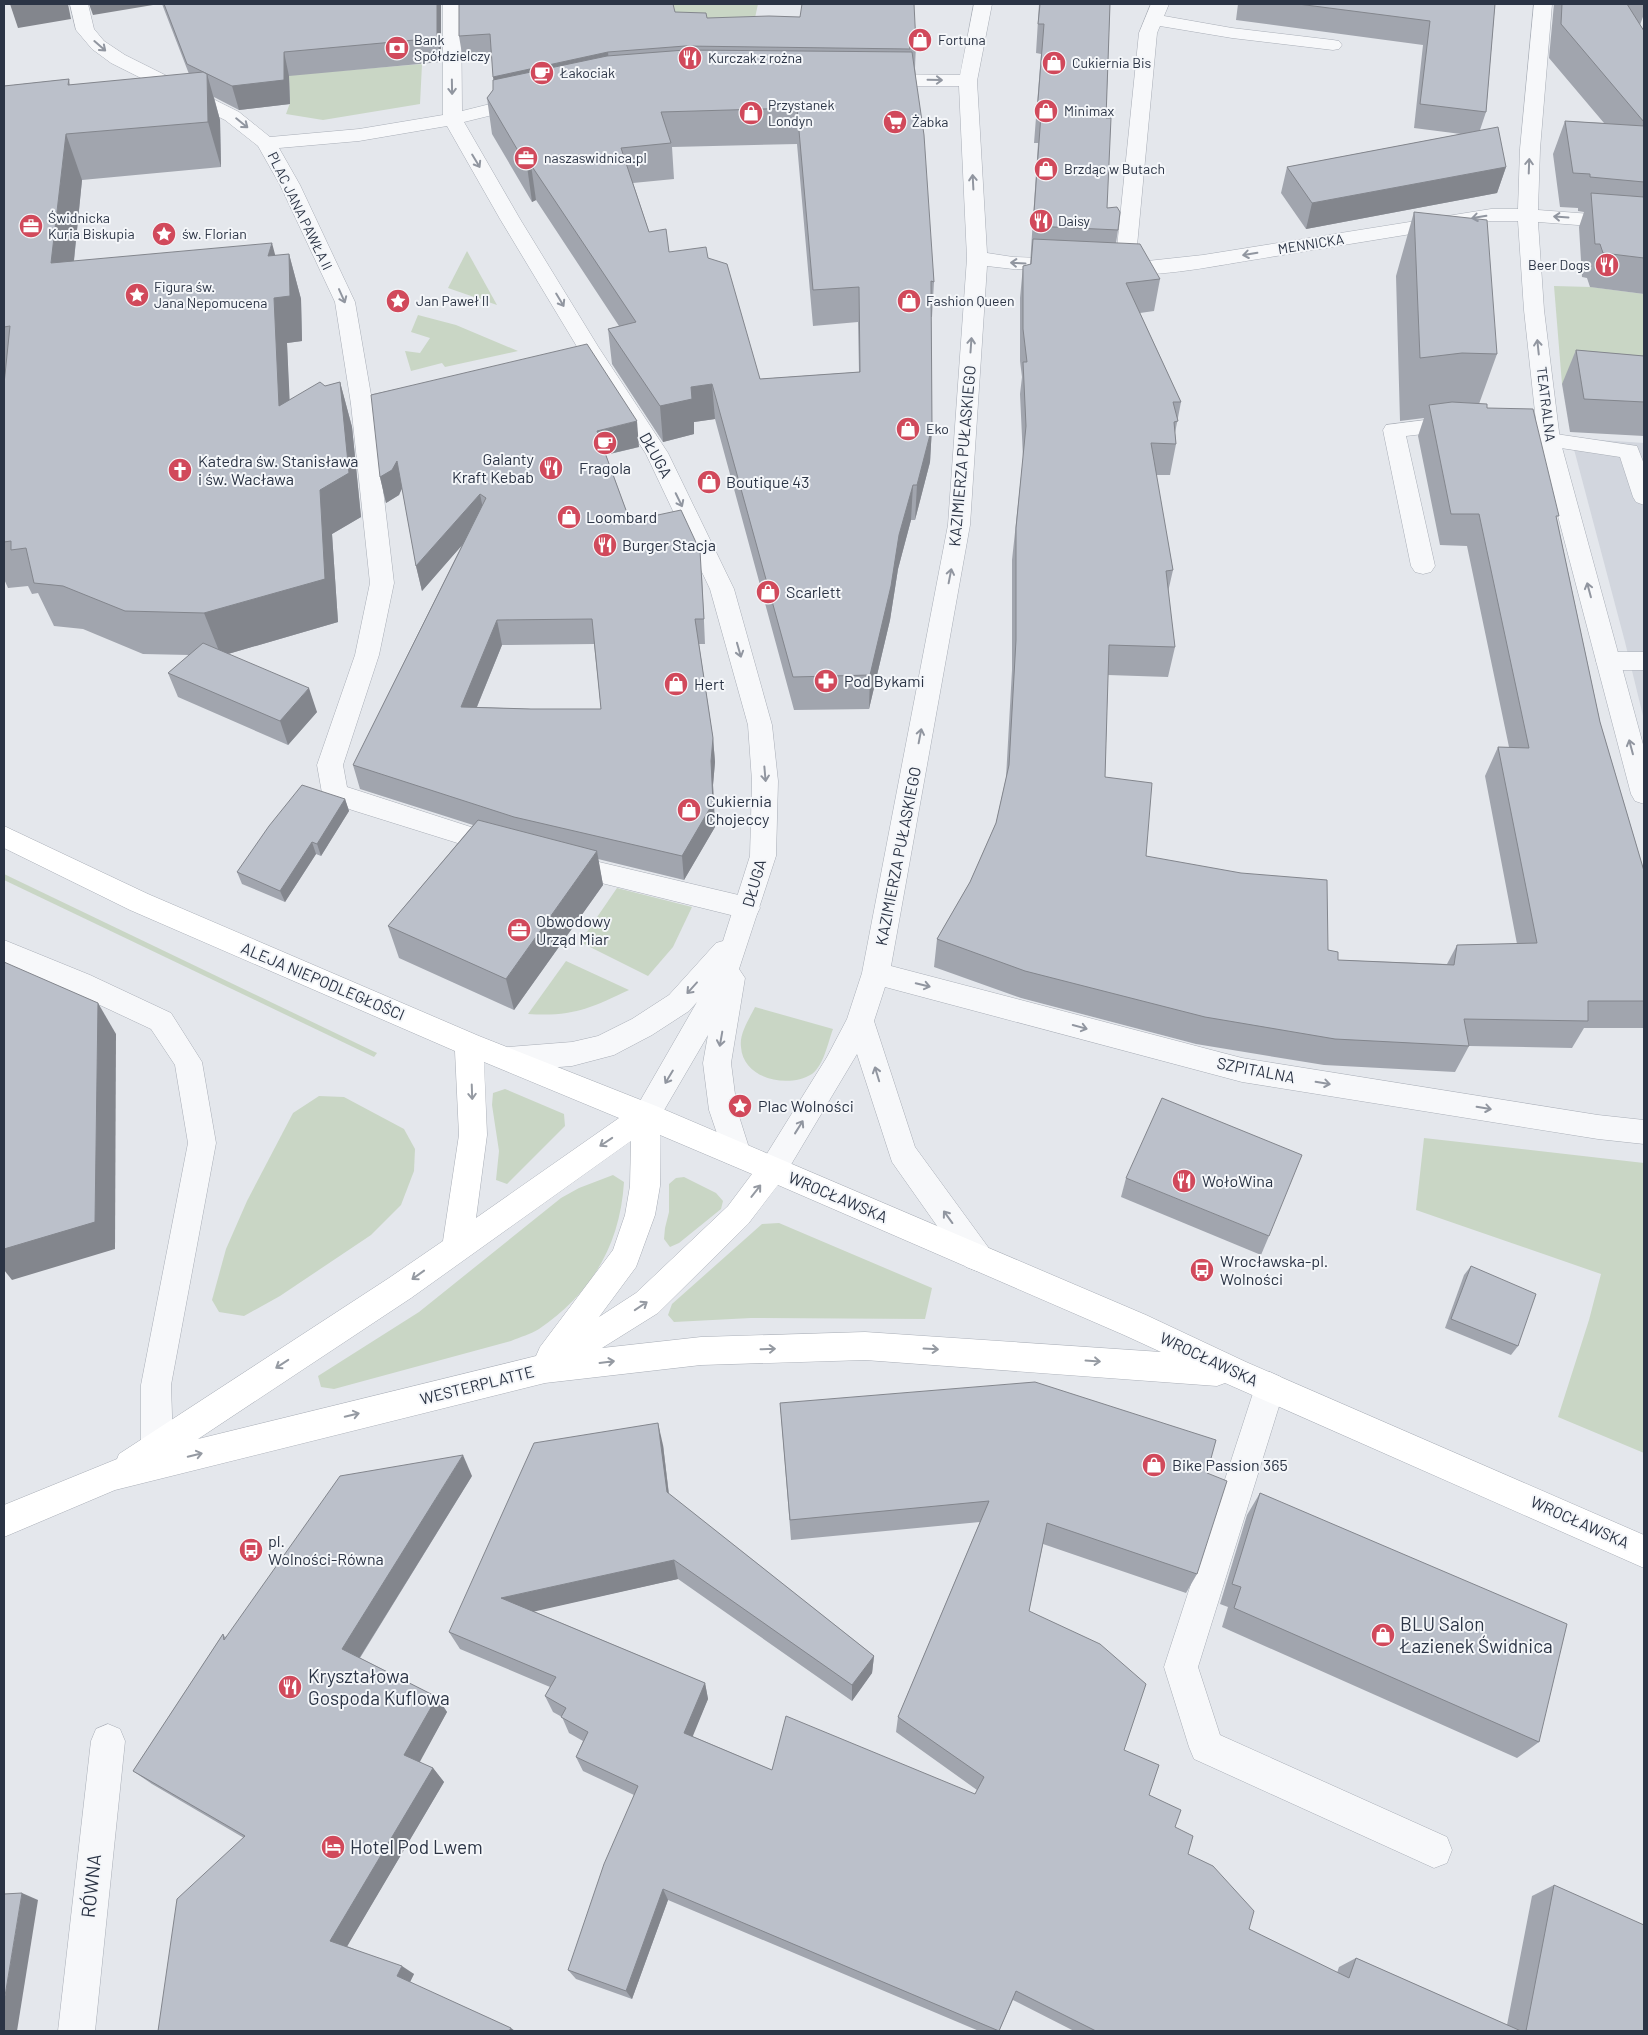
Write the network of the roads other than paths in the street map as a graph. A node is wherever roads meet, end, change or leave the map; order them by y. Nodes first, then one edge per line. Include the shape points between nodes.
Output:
1 (79, 4) edge
2 (452, 4) edge
3 (983, 4) edge
4 (1543, 4) edge
5 (1157, 12) edge
6 (1333, 45) dead end
7 (859, 80) edge
8 (968, 81) junction
9 (545, 97) edge
10 (453, 118) junction
11 (266, 143) junction
12 (1528, 215) junction
13 (1644, 224) edge
14 (977, 258) junction
15 (1125, 267) junction
16 (425, 390) edge
17 (362, 404) junction
18 (1479, 426) edge
19 (1524, 428) edge
20 (1548, 435) junction
21 (1644, 496) edge
22 (1423, 566) dead end
23 (1608, 661) junction
24 (1644, 661) edge
25 (1644, 794) edge
26 (4, 836) edge
27 (747, 908) junction
28 (737, 939) junction
29 (4, 951) edge
30 (876, 973) junction
31 (860, 1021) junction
32 (469, 1044) junction
33 (508, 1059) junction
34 (646, 1115) junction
35 (1644, 1132) edge
36 (737, 1154) junction
37 (773, 1169) junction
38 (457, 1246) junction
39 (977, 1257) junction
40 (541, 1370) junction
41 (1235, 1372) junction
42 (1270, 1387) junction
43 (157, 1446) junction
44 (114, 1476) junction
45 (4, 1521) edge
46 (1644, 1552) edge
47 (108, 1741) dead end
48 (1434, 1850) dead end
49 (76, 2031) edge

1 -> 11 street via 85,30 98,45 118,59 232,116
2 -> 10 street, DŁUGA
3 - 8 street, KAZIMIERZA PUŁASKIEGO
12 -> 4 street, TEATRALNA via 1530,149
5 - 6 street via 1232,33
5 - 15 street via 1148,33
7 -> 8 street
14 -> 8 street, KAZIMIERZA PUŁASKIEGO
9 - 10 street, PLAC JANA PAWŁA II
10 - 11 street, PLAC JANA PAWŁA II via 306,142
10 -> 27 street, DŁUGA via 582,352 657,453 722,589 760,725 765,781 763,856
11 -> 17 street, PLAC JANA PAWŁA II via 290,185 345,302
13 -> 12 street, MENNICKA
12 -> 15 street, MENNICKA via 1490,215 1203,261
20 -> 12 street, TEATRALNA via 1534,310
15 -> 14 street, MENNICKA via 1013,263
30 -> 14 street, KAZIMIERZA PUŁASKIEGO via 959,525
16 - 17 street
17 - 27 street, PLAC JANA PAWŁA II via 382,583 367,654 330,765 335,793 361,804 529,854
18 - 22 street via 1441,425 1394,430
19 - 20 street
20 - 21 street via 1629,451
23 -> 20 street, TEATRALNA
23 - 24 street
25 -> 23 street, TEATRALNA
26 - 32 street, ALEJA NIEPODLEGŁOŚCI via 139,902
27 - 28 street, DŁUGA
28 -> 33 street, DŁUGA via 679,1003 604,1047 572,1054
28 -> 34 street, DŁUGA via 698,1027
28 -> 36 street, DŁUGA via 717,1063 723,1110
29 - 43 street via 80,982 161,1021 188,1062 202,1143 156,1385
30 - 31 street, KAZIMIERZA PUŁASKIEGO
30 -> 35 street, SZPITALNA via 1242,1070
37 -> 31 street, KAZIMIERZA PUŁASKIEGO
39 -> 31 street via 902,1153
32 - 33 street, ALEJA NIEPODLEGŁOŚCI
32 -> 38 street via 473,1135
33 - 34 street, ALEJA NIEPODLEGŁOŚCI
34 - 36 street, ALEJA NIEPODLEGŁOŚCI
34 -> 38 street, WESTERPLATTE
34 - 40 street via 645,1186 640,1215 625,1257
36 - 37 street, ALEJA NIEPODLEGŁOŚCI
37 - 39 street, WROCŁAWSKA
40 -> 37 street, WESTERPLATTE via 647,1303 738,1215
38 -> 43 street, WESTERPLATTE via 400,1288
39 - 41 street, WROCŁAWSKA via 1135,1324
40 -> 41 street via 700,1350 864,1346
44 -> 40 street, WESTERPLATTE
41 - 42 street, WROCŁAWSKA
42 - 46 street, WROCŁAWSKA
42 - 48 street via 1181,1667 1206,1747
43 - 44 street, WESTERPLATTE
44 - 45 street, WESTERPLATTE
47 - 49 street, RÓWNA

